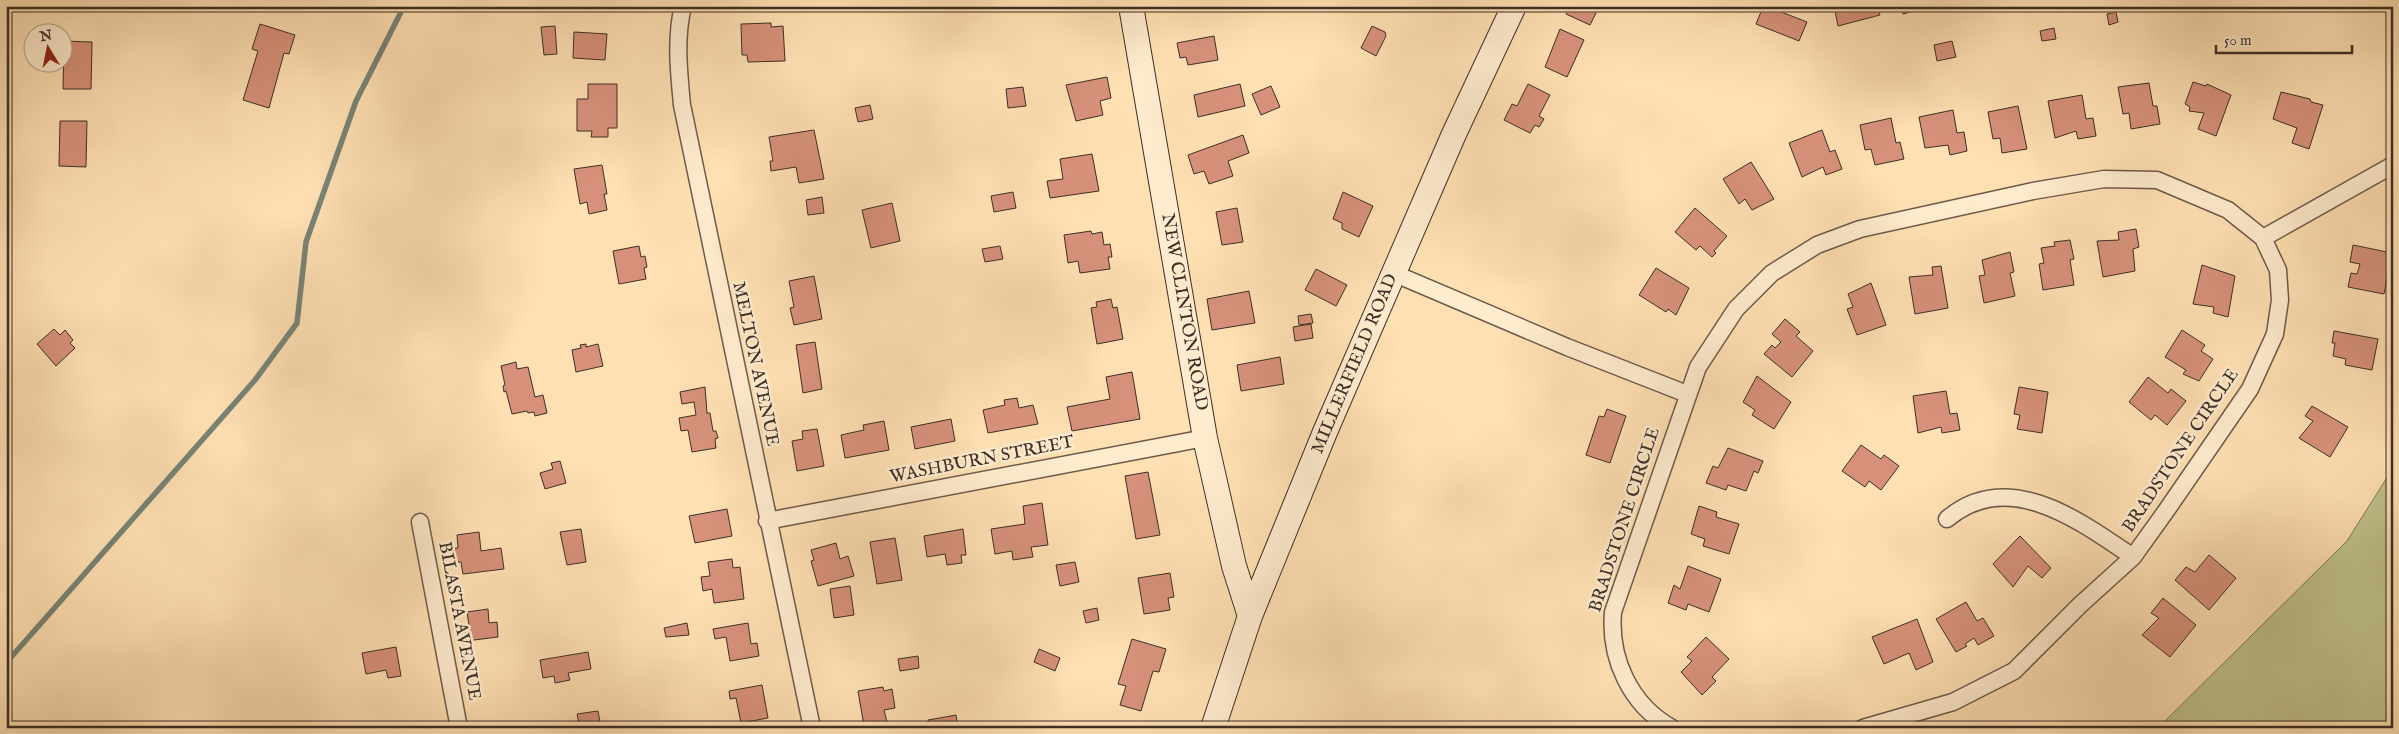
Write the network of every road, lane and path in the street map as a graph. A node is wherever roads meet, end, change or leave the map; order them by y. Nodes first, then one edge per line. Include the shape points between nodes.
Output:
1 (683, 6) edge
2 (1131, 6) edge
3 (1514, 6) edge
4 (2393, 165) edge
5 (2263, 238) junction
6 (1393, 274) junction
7 (1688, 394) junction
8 (1205, 438) junction
9 (1947, 519) dead end
10 (767, 521) junction
11 (420, 522) dead end
12 (2133, 557) junction
13 (1250, 616) junction
14 (460, 728) edge
15 (812, 728) edge
16 (1213, 728) edge
17 (1672, 728) edge
18 (1863, 728) edge

1 - 10 street, MELTON AVENUE via 678,66 682,105
2 - 8 main road, NEW CLINTON ROAD
3 - 6 main road, MILLERFIELD ROAD
4 - 5 street
5 - 7 street, BRADSTONE CIRCLE via 2228,210 2157,180 2104,179 1860,229 1817,245 1757,286 1716,336 1698,367
5 - 12 street, BRADSTONE CIRCLE via 2278,270 2280,300 2275,334 2250,390
6 - 7 street
6 - 13 main road, MILLERFIELD ROAD
7 - 17 street, BRADSTONE CIRCLE via 1613,612 1612,628 1618,662 1636,697 1660,722
8 - 10 street, WASHBURN STREET
8 - 13 main road, NEW CLINTON ROAD via 1234,566
9 - 12 street via 1960,508 1984,499 2010,497 2037,503 2085,525
10 - 15 street, MELTON AVENUE
11 - 14 street, BILASTA AVENUE
12 - 18 street, BRADSTONE CIRCLE via 2014,671 1954,702
13 - 16 main road, MILLERFIELD ROAD

